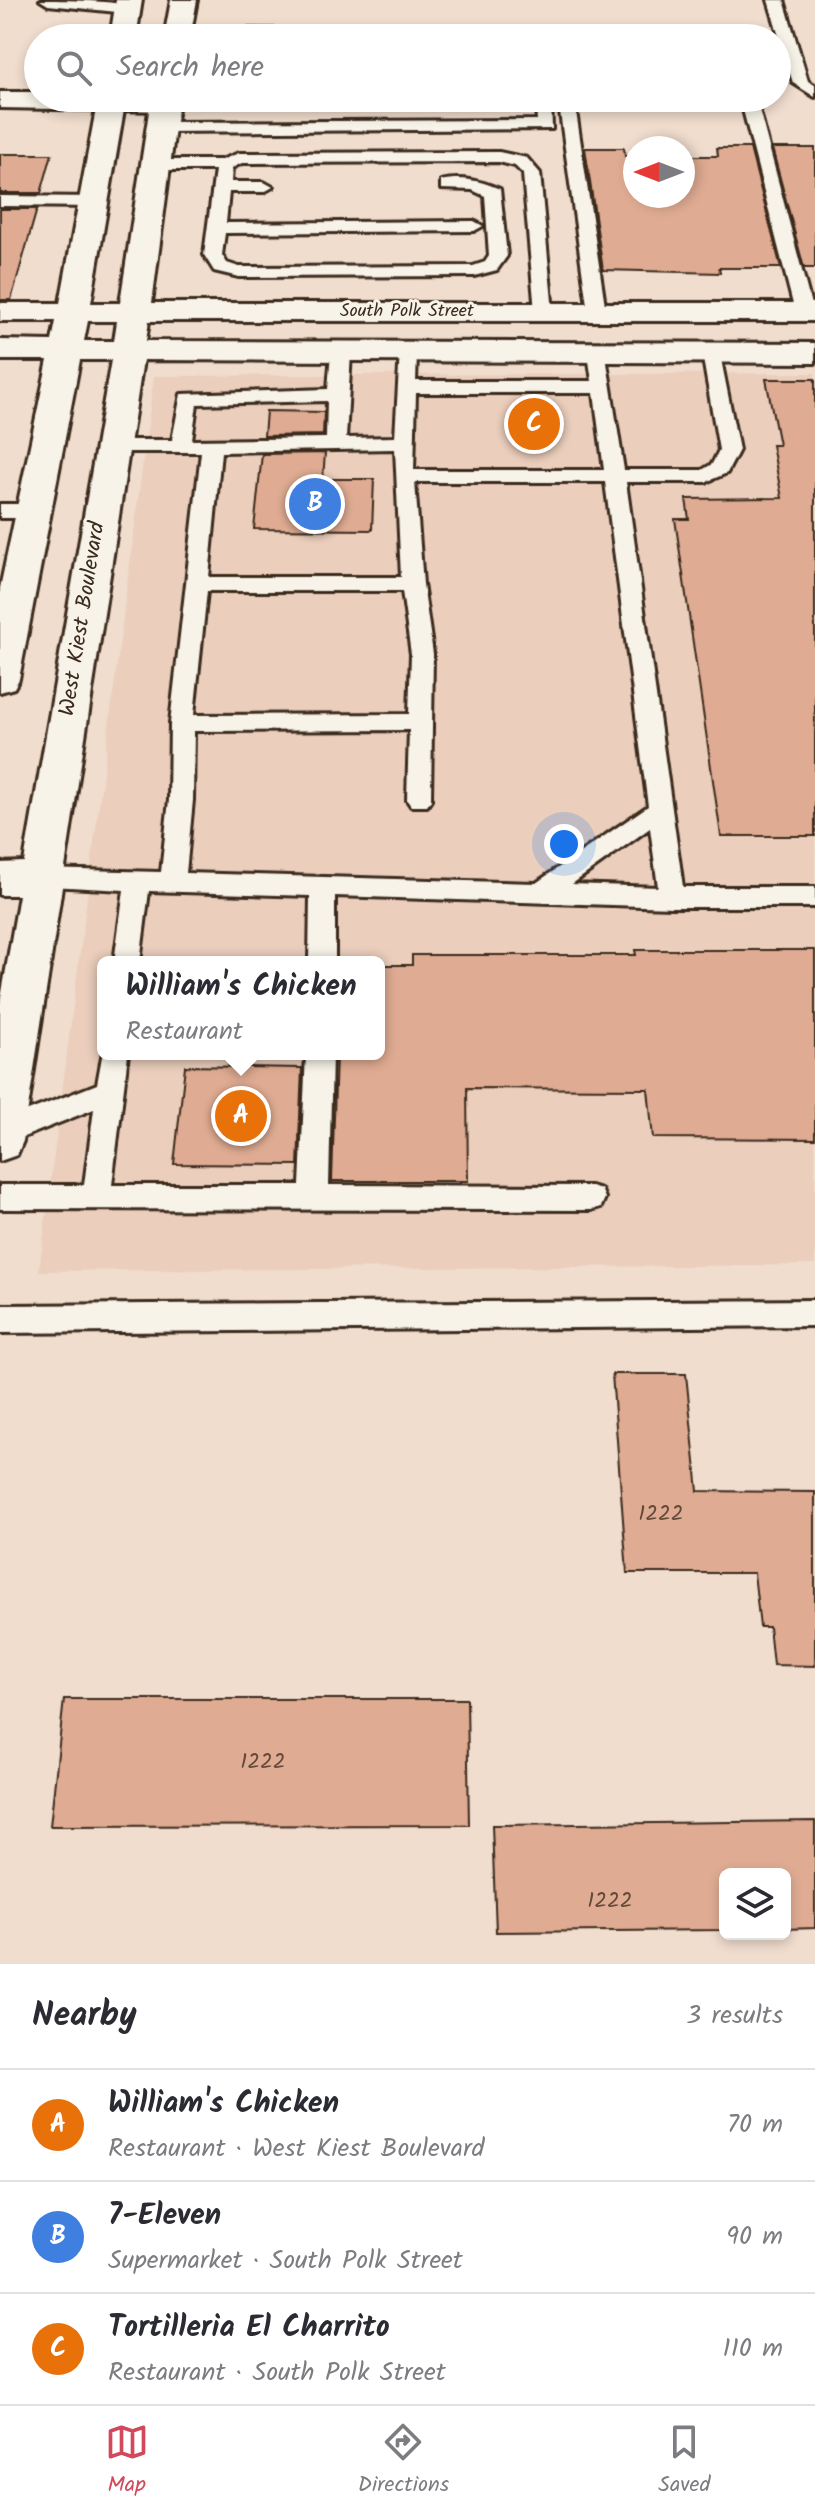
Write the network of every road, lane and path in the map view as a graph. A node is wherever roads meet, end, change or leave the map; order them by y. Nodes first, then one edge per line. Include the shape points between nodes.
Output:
1 (48, 0) edge
2 (184, 0) edge
3 (776, 0) edge
4 (128, 4) edge
5 (125, 24) edge
6 (179, 24) edge
7 (783, 24) edge
8 (791, 50) edge
9 (815, 92) edge
10 (0, 100) edge
11 (24, 100) edge
12 (110, 112) edge
13 (163, 112) edge
14 (235, 112) edge
15 (545, 112) edge
16 (568, 112) edge
17 (752, 112) edge
18 (155, 165) junction
19 (224, 165) junction
20 (447, 185) dead end
21 (222, 187) junction
22 (264, 187) dead end
23 (0, 201) edge
24 (96, 202) junction
25 (474, 226) dead end
26 (217, 228) junction
27 (134, 310) junction
28 (0, 312) edge
29 (74, 312) junction
30 (544, 312) junction
31 (597, 312) junction
32 (810, 312) edge
33 (0, 350) edge
34 (66, 351) junction
35 (127, 353) junction
36 (341, 353) junction
37 (712, 353) junction
38 (815, 353) edge
39 (407, 354) junction
40 (598, 354) junction
41 (407, 387) junction
42 (603, 387) junction
43 (337, 395) junction
44 (406, 443) junction
45 (336, 444) junction
46 (112, 446) junction
47 (181, 446) junction
48 (212, 446) junction
49 (404, 476) junction
50 (615, 476) junction
51 (17, 511) edge
52 (197, 584) junction
53 (412, 584) junction
54 (0, 679) edge
55 (420, 722) junction
56 (182, 723) junction
57 (419, 800) dead end
58 (659, 810) junction
59 (20, 878) edge
60 (138, 879) junction
61 (173, 880) junction
62 (323, 885) junction
63 (544, 891) junction
64 (672, 897) junction
65 (815, 897) edge
66 (128, 956) edge
67 (322, 956) edge
68 (114, 1060) edge
69 (319, 1060) edge
70 (110, 1091) junction
71 (1, 1138) edge
72 (0, 1197) edge
73 (96, 1197) junction
74 (314, 1197) junction
75 (591, 1198) dead end
76 (815, 1313) edge
77 (0, 1319) edge

1 - 4 lane
2 - 6 main road
3 - 7 lane
4 - 5 main road
8 - 9 lane via 801,83
10 - 11 main road
12 - 24 main road
13 - 18 main road, West Kiest Boulevard
14 - 15 lane via 546,125
16 - 31 lane
17 - 32 lane
18 - 19 lane
18 - 27 main road, West Kiest Boulevard
19 - 21 lane
19 - 30 lane via 239,158 499,157 521,162 531,173
20 - 26 lane via 487,187 494,193 498,256 491,266 474,271 239,272 220,267 213,255
21 - 22 lane
21 - 26 lane
23 - 24 lane
24 - 29 main road
25 - 26 lane
27 - 29 main road, South Polk Street
27 - 30 main road, South Polk Street
27 - 35 main road, West Kiest Boulevard
28 - 29 main road, South Polk Street
29 - 34 main road
30 - 31 main road, South Polk Street
31 - 32 main road, South Polk Street
31 - 40 main road
33 - 34 main road, South Polk Street
34 - 35 main road, South Polk Street
34 - 51 main road
35 - 36 main road, South Polk Street
35 - 46 main road, West Kiest Boulevard
36 - 39 main road, South Polk Street
36 - 43 lane
37 - 38 main road, South Polk Street
37 - 40 main road, South Polk Street
37 - 50 lane via 729,450 720,468 706,476
39 - 40 main road, South Polk Street
39 - 41 lane
40 - 42 lane
41 - 42 lane
41 - 44 lane
42 - 50 lane
43 - 45 lane
43 - 47 lane via 300,404 188,398
44 - 45 lane
44 - 49 lane
45 - 48 lane via 243,439
46 - 47 lane
46 - 59 main road, West Kiest Boulevard
47 - 48 lane
48 - 52 lane
49 - 50 lane
49 - 53 lane
50 - 58 lane
51 - 54 main road
52 - 53 lane
52 - 56 lane
53 - 55 lane via 422,654
55 - 56 lane
55 - 57 lane
56 - 61 lane
58 - 63 lane
58 - 64 lane
59 - 60 lane
59 - 71 main road, West Kiest Boulevard
60 - 61 lane
60 - 66 lane
61 - 62 lane
62 - 63 lane
62 - 67 lane
63 - 64 lane
64 - 65 lane
68 - 70 lane
69 - 74 lane
70 - 71 lane
70 - 73 lane
72 - 73 lane
73 - 74 lane
74 - 75 lane
76 - 77 lane

